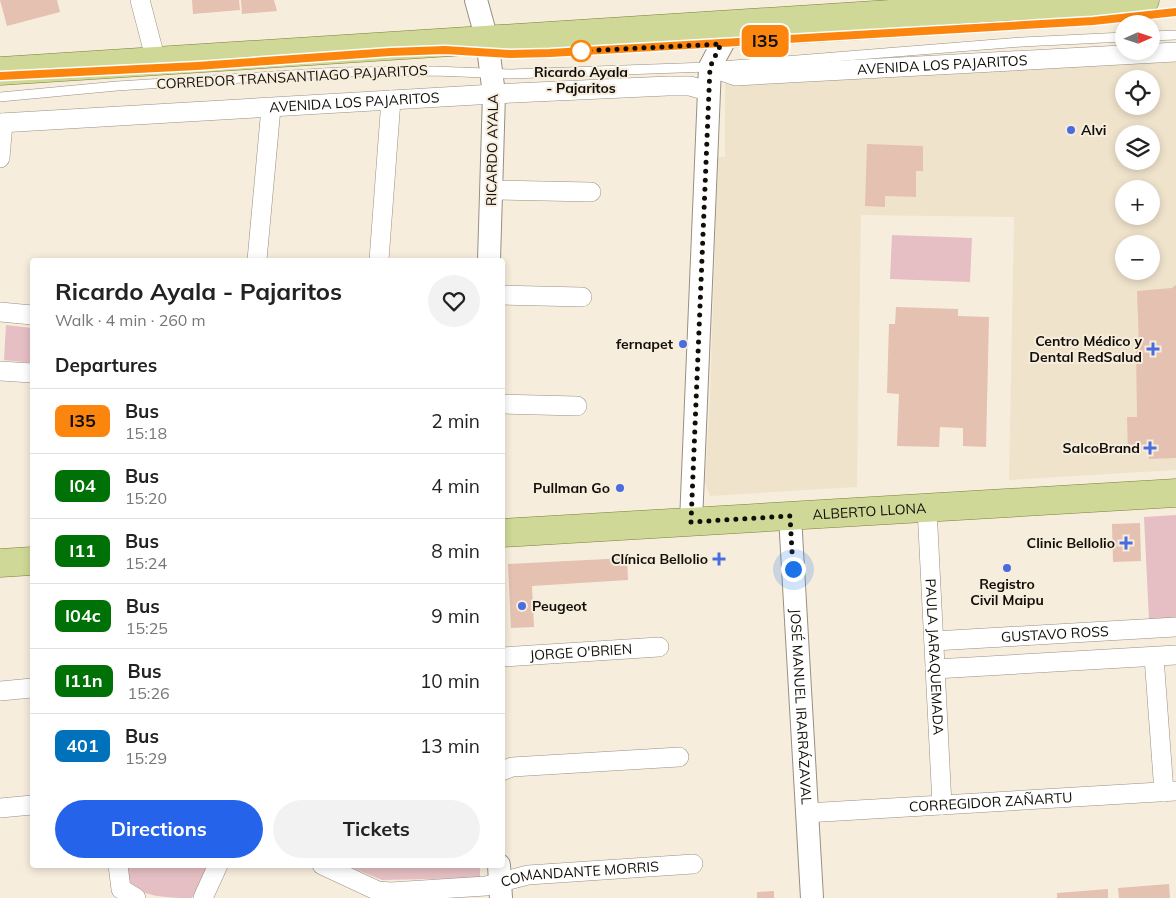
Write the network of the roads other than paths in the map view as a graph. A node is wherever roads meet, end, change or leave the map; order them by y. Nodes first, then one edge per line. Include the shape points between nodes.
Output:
1 (140, 0) edge
2 (476, 0) edge
3 (1145, 0) edge
4 (1015, 3) edge
5 (878, 8) edge
6 (1176, 12) edge
7 (748, 24) junction
8 (1176, 35) edge
9 (1160, 36) edge
10 (1115, 37) edge
11 (721, 44) junction
12 (1176, 52) edge
13 (484, 60) junction
14 (156, 61) junction
15 (710, 67) junction
16 (0, 71) edge
17 (0, 76) edge
18 (708, 90) junction
19 (0, 97) edge
20 (391, 100) junction
21 (271, 108) junction
22 (1, 123) edge
23 (0, 158) edge
24 (492, 190) junction
25 (591, 192) dead end
26 (257, 258) edge
27 (379, 258) edge
28 (489, 258) edge
29 (505, 295) edge
30 (582, 297) dead end
31 (0, 312) edge
32 (30, 315) edge
33 (0, 371) edge
34 (30, 373) edge
35 (505, 404) edge
36 (577, 406) dead end
37 (1176, 493) edge
38 (926, 508) junction
39 (790, 516) junction
40 (691, 522) junction
41 (505, 533) edge
42 (30, 561) edge
43 (0, 563) edge
44 (1176, 628) edge
45 (934, 642) junction
46 (659, 647) dead end
47 (1176, 655) edge
48 (505, 657) edge
49 (1154, 657) junction
50 (935, 670) junction
51 (30, 688) edge
52 (0, 690) edge
53 (679, 757) dead end
54 (505, 770) edge
55 (1170, 792) edge
56 (30, 805) edge
57 (942, 805) junction
58 (0, 808) edge
59 (806, 813) junction
60 (693, 864) dead end
61 (118, 868) edge
62 (217, 868) edge
63 (328, 868) edge
64 (500, 882) edge
65 (136, 898) edge
66 (203, 898) edge
67 (812, 898) edge

1 - 14 street
2 - 13 street, RICARDO AYALA
3 - 4 main road, AVENIDA LOS PAJARITOS
4 - 5 main road, AVENIDA LOS PAJARITOS
5 - 7 main road, AVENIDA LOS PAJARITOS
6 - 11 lane, CORREDOR TRANSANTIAGO PAJARITOS via 1093,21
7 - 11 street via 726,37
7 - 13 main road, AVENIDA LOS PAJARITOS
8 - 9 lane
10 - 15 lane, CORREDOR TRANSANTIAGO PAJARITOS
11 - 13 lane, CORREDOR TRANSANTIAGO PAJARITOS via 532,54
11 - 15 street
12 - 15 street, AVENIDA LOS PAJARITOS via 736,76
13 - 14 main road, AVENIDA LOS PAJARITOS
13 - 15 lane, CORREDOR TRANSANTIAGO PAJARITOS via 510,74
13 - 17 lane, CORREDOR TRANSANTIAGO PAJARITOS via 390,52
13 - 18 street, AVENIDA LOS PAJARITOS
13 - 19 lane, CORREDOR TRANSANTIAGO PAJARITOS via 401,70 117,86
13 - 20 street, AVENIDA LOS PAJARITOS
13 - 24 street, RICARDO AYALA
14 - 16 main road, AVENIDA LOS PAJARITOS
15 - 18 street
18 - 40 street
20 - 21 street, AVENIDA LOS PAJARITOS
20 - 27 street
21 - 22 street, AVENIDA LOS PAJARITOS
21 - 26 street
22 - 23 street
24 - 25 street
24 - 28 street, RICARDO AYALA
29 - 30 street
31 - 32 street
33 - 34 street
35 - 36 street
37 - 38 main road, ALBERTO LLONA
38 - 39 main road, ALBERTO LLONA
38 - 45 street, PAULA JARAQUEMADA
39 - 40 main road, ALBERTO LLONA
39 - 59 street, JOSÉ MANUEL IRARRÁZAVAL
40 - 41 main road, ALBERTO LLONA
42 - 43 main road
44 - 45 street, GUSTAVO ROSS
45 - 50 street, PAULA JARAQUEMADA
46 - 48 street, JORGE O'BRIEN
47 - 49 street, GUSTAVO ROSS
49 - 50 street, GUSTAVO ROSS
49 - 55 street
50 - 57 street, PAULA JARAQUEMADA
51 - 52 street
53 - 54 street via 512,767
55 - 57 street, CORREGIDOR ZAÑARTU
56 - 58 street
57 - 59 street, CORREGIDOR ZAÑARTU
59 - 67 street, JOSÉ MANUEL IRARRÁZAVAL
60 - 64 street, COMANDANTE MORRIS via 528,875
61 - 65 street via 122,889
62 - 66 street
63 - 64 street, COMANDANTE MORRIS via 378,891 486,886

